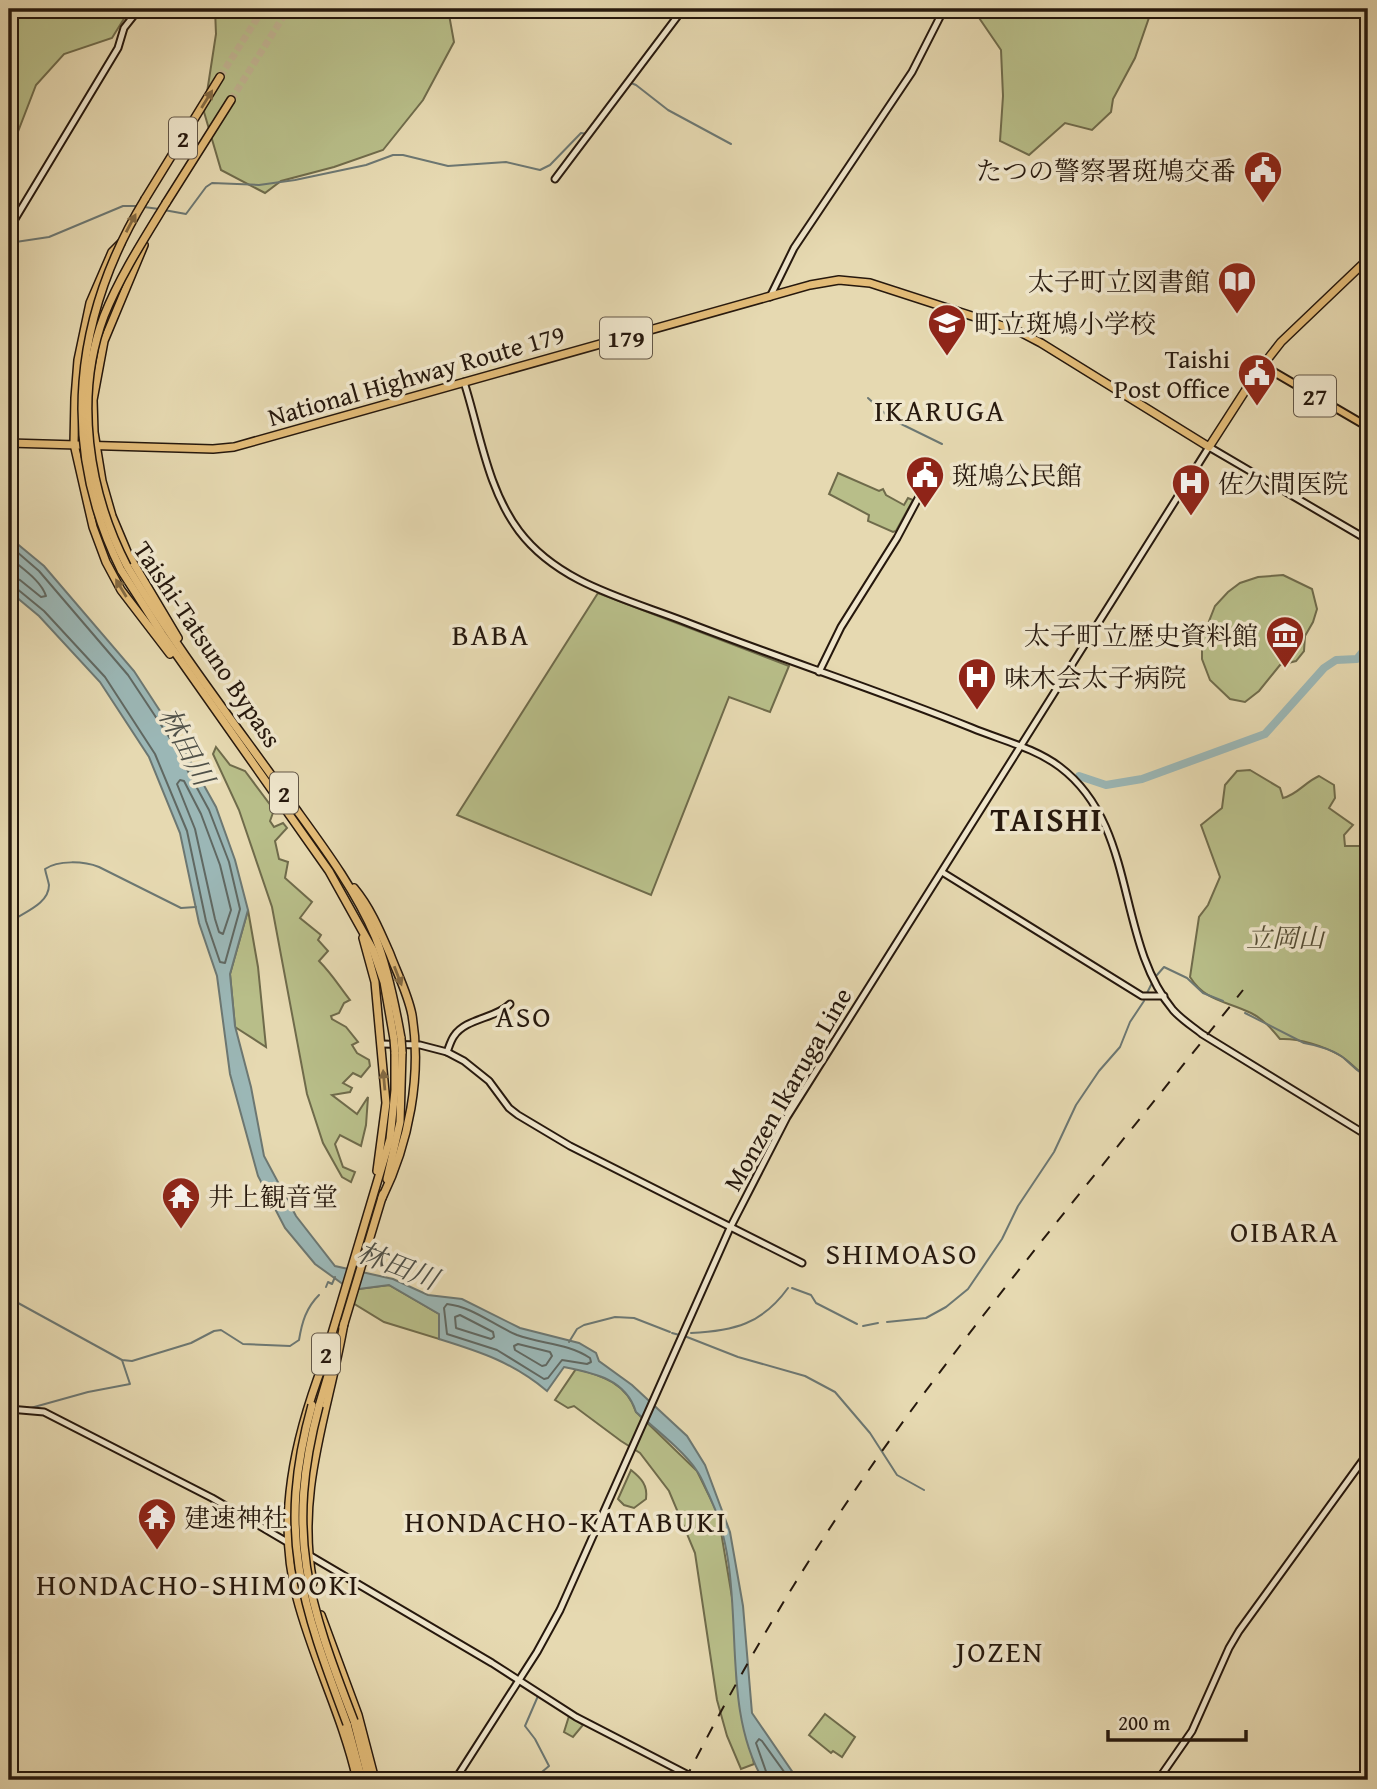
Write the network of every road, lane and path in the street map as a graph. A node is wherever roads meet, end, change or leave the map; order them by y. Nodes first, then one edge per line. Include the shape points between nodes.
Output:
1 (139, 9) edge
2 (683, 9) edge
3 (944, 9) edge
4 (220, 77) tunnel mouth
5 (231, 100) tunnel mouth
6 (555, 179) dead end
7 (153, 224) junction
8 (9, 229) edge
9 (121, 243) junction
10 (1368, 259) edge
11 (770, 297) junction
12 (1262, 365) junction
13 (464, 382) junction
14 (1368, 427) edge
15 (9, 443) edge
16 (74, 444) junction
17 (97, 446) junction
18 (1209, 447) junction
19 (930, 476) dead end
20 (1368, 540) edge
21 (124, 568) junction
22 (183, 652) junction
23 (819, 672) junction
24 (208, 700) junction
25 (1020, 747) junction
26 (328, 854) junction
27 (942, 872) junction
28 (359, 923) junction
29 (1164, 996) junction
30 (510, 1004) dead end
31 (398, 1039) junction
32 (381, 1044) junction
33 (415, 1044) junction
34 (399, 1052) junction
35 (447, 1052) junction
36 (1368, 1136) edge
37 (382, 1198) junction
38 (371, 1222) junction
39 (730, 1228) junction
40 (802, 1264) dead end
41 (345, 1305) junction
42 (316, 1406) junction
43 (9, 1409) edge
44 (1368, 1453) edge
45 (289, 1544) junction
46 (309, 1555) junction
47 (322, 1620) junction
48 (310, 1640) junction
49 (319, 1665) junction
50 (343, 1674) junction
51 (519, 1681) junction
52 (350, 1720) junction
53 (357, 1780) edge
54 (362, 1780) edge
55 (369, 1780) edge
56 (375, 1780) edge
57 (455, 1780) edge
58 (698, 1780) edge
59 (1158, 1780) edge

1 - 8 street
2 - 6 street
3 - 11 street via 912,72 794,248
9 -> 4 highway, Taishi-Tatsuno Bypass / 2, bridge
5 - 7 highway, Taishi-Tatsuno Bypass / 2, bridge
7 - 17 highway, bridge via 111,319 98,364 93,400
7 - 21 highway, Taishi-Tatsuno Bypass / 2, bridge via 121,278 92,362 89,432 97,484
9 - 16 highway via 112,252 90,303 78,360
9 - 21 highway, Taishi-Tatsuno Bypass / 2, bridge via 94,314 82,397 90,485 103,531
10 - 12 highway via 1292,329
11 - 13 highway, National Highway Route 179 / 179
11 - 18 highway, National Highway Route 179 / 179 via 830,281 858,281 1009,328
12 - 14 main road, 27
12 - 18 highway
13 - 17 highway, National Highway Route 179 / 179 via 234,447
13 - 23 street via 502,505 549,562 594,587
15 - 16 highway, National Highway Route 179 / 179
16 - 17 highway, National Highway Route 179 / 179
24 -> 16 highway via 142,620 111,571 93,527
17 - 22 highway via 112,516
18 - 20 street
18 - 25 street, Monzen Ikaruga Line
19 - 23 street
21 - 22 highway, Taishi-Tatsuno Bypass / 2
21 - 24 highway, Taishi-Tatsuno Bypass / 2 via 141,604
22 - 26 highway, Taishi-Tatsuno Bypass / 2
23 - 25 street
24 - 28 highway, Taishi-Tatsuno Bypass / 2 via 329,871
25 - 27 street, Monzen Ikaruga Line
25 - 29 street via 1053,761 1091,797 1107,828 1144,954
26 - 31 highway, Taishi-Tatsuno Bypass / 2 via 374,936 391,985
26 -> 33 highway via 379,929 411,1012
27 - 29 street via 1142,996
27 - 39 street, Monzen Ikaruga Line via 787,1117
28 - 31 highway, Taishi-Tatsuno Bypass / 2 via 384,982
28 - 32 highway via 375,982
29 - 36 street via 1183,1020
30 - 35 street via 460,1029
31 - 34 highway, Taishi-Tatsuno Bypass / 2, bridge
32 - 33 street
38 -> 32 highway via 386,1103
33 - 35 street
33 - 37 highway via 416,1070 403,1139
34 - 37 highway, Taishi-Tatsuno Bypass / 2 via 400,1122
34 - 38 highway, Taishi-Tatsuno Bypass / 2 via 390,1139
35 - 39 street via 479,1072 518,1115
37 - 38 highway, Taishi-Tatsuno Bypass / 2
38 - 41 highway, Taishi-Tatsuno Bypass / 2
39 - 40 street
39 - 51 street, Monzen Ikaruga Line via 560,1610
41 - 42 highway, Taishi-Tatsuno Bypass / 2 via 323,1363
41 - 42 highway, Taishi-Tatsuno Bypass / 2 via 344,1323
42 - 45 highway, bridge via 293,1462
42 - 46 highway via 308,1499
42 - 52 highway, Taishi-Tatsuno Bypass / 2, bridge via 303,1484 302,1545 317,1623
43 - 45 street via 44,1412 212,1498
44 - 59 street via 1228,1648 1192,1731
45 - 46 street
45 - 48 highway via 296,1597
46 - 47 highway
46 - 51 street
47 - 48 highway
47 - 50 highway
48 - 49 highway
49 - 50 highway
49 - 52 highway
50 - 52 highway
51 - 57 street, Monzen Ikaruga Line
51 - 58 street via 583,1721
52 - 53 highway via 349,1745
52 - 54 highway, Taishi-Tatsuno Bypass / 2
52 - 55 highway, Taishi-Tatsuno Bypass / 2
52 - 56 highway

